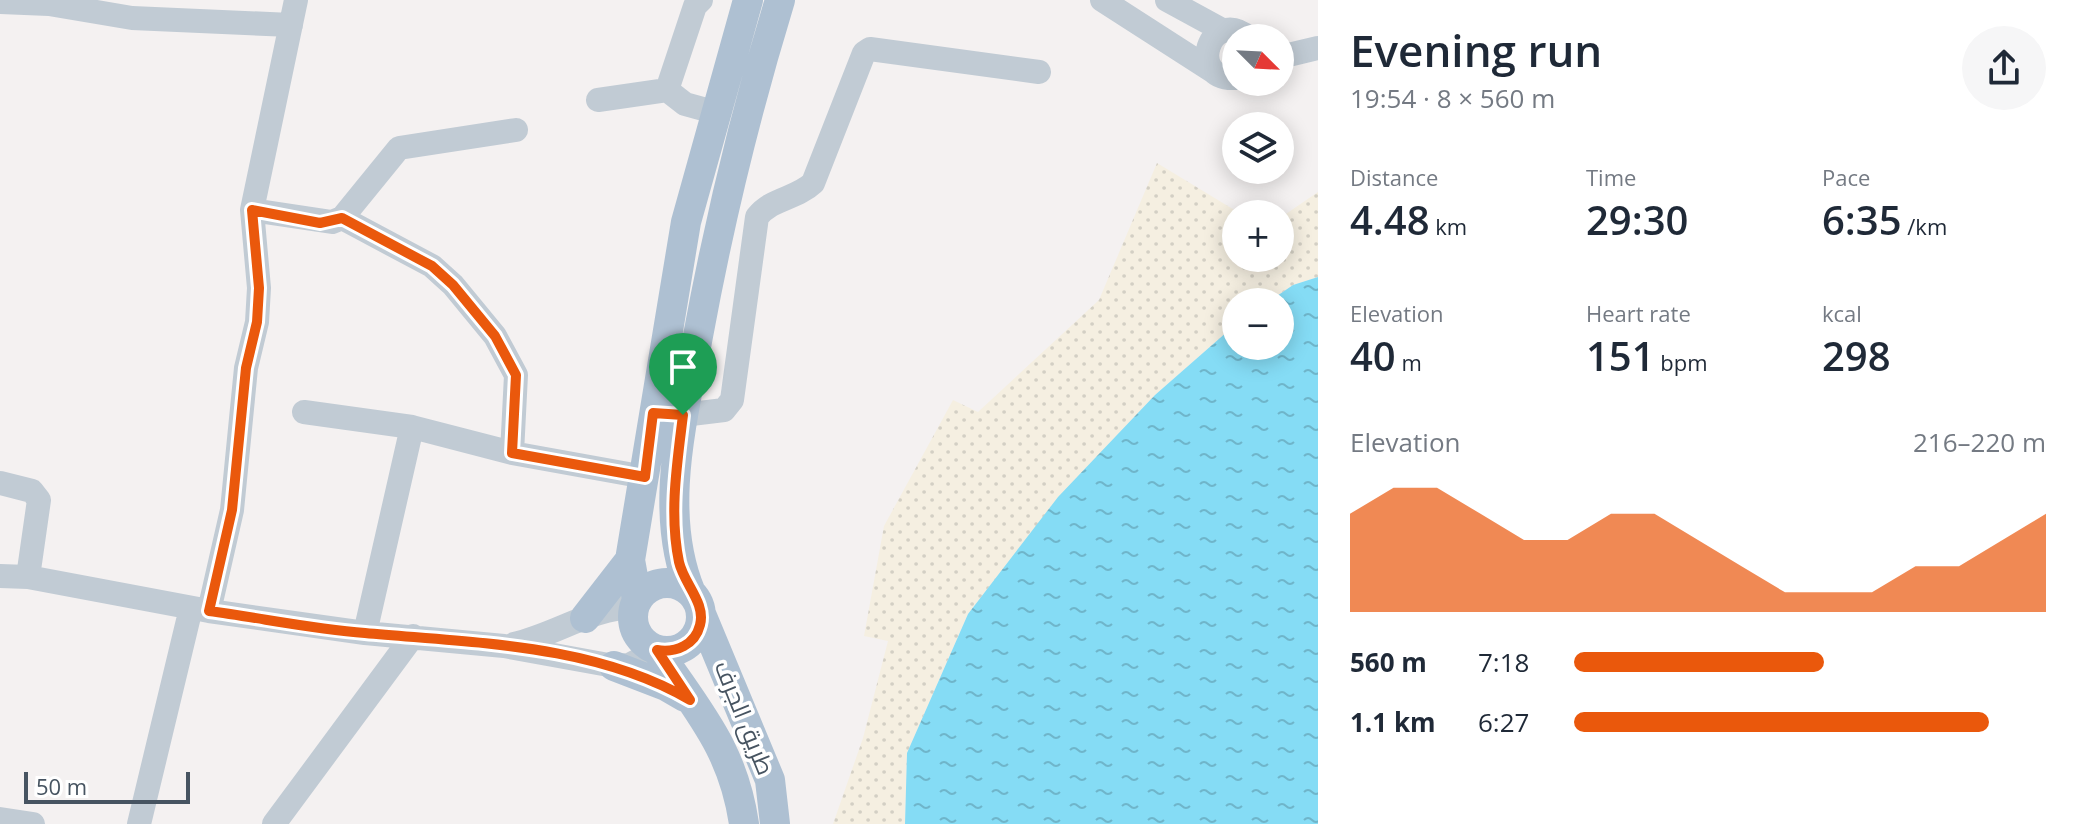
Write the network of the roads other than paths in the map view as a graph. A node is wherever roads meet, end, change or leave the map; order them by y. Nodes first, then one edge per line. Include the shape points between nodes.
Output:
1 (296, 0) edge
2 (701, 0) edge
3 (748, 0) edge
4 (780, 0) edge
5 (1102, 0) edge
6 (1167, 0) edge
7 (0, 2) edge
8 (291, 25) junction
9 (1222, 30) edge
10 (1222, 32) edge
11 (1315, 56) edge
12 (1294, 57) edge
13 (1039, 72) dead end
14 (1222, 72) edge
15 (1222, 73) edge
16 (667, 90) junction
17 (598, 100) dead end
18 (714, 112) junction
19 (516, 130) dead end
20 (252, 210) junction
21 (342, 218) junction
22 (304, 412) dead end
23 (653, 413) junction
24 (683, 415) junction
25 (412, 427) junction
26 (512, 453) junction
27 (645, 477) junction
28 (0, 483) edge
29 (630, 560) junction
30 (0, 576) edge
31 (28, 577) junction
32 (635, 603) junction
33 (696, 604) junction
34 (200, 609) junction
35 (585, 618) junction
36 (365, 633) junction
37 (413, 636) junction
38 (504, 646) junction
39 (657, 650) junction
40 (614, 666) junction
41 (690, 700) junction
42 (0, 819) edge
43 (143, 823) edge
44 (33, 824) edge
45 (274, 824) edge
46 (744, 824) edge
47 (775, 824) edge

1 - 8 street
2 - 16 street
3 - 18 main road
4 - 24 main road, طريق الجرف via 735,153
5 - 15 street
6 - 9 street
7 - 8 street via 132,18
8 - 20 street
10 - 14 street via 1210,41 1206,57
11 - 12 street
13 - 24 street via 870,49 864,53 813,183 766,206 757,217 732,400 724,410
16 - 17 street
16 - 18 street via 685,104
18 - 23 main road via 686,222
19 - 21 street via 399,148
20 - 21 street via 320,223
20 - 34 street via 257,322 246,368 232,510
21 - 26 street via 432,266 495,336 516,375
22 - 25 street
23 - 24 main road
23 - 27 main road
24 - 33 main road, طريق الجرف via 675,527 680,565
25 - 26 street
25 - 36 street
26 - 27 street
27 - 29 main road
28 - 31 street via 32,491 39,500
29 - 32 main road
29 - 35 main road
30 - 31 street
31 - 34 street
32 - 33 main road via 653,585 673,583
32 - 35 street
32 - 39 main road via 634,628
33 - 39 main road via 700,626 687,645
33 - 47 main road, طريق الجرف via 770,780
34 - 36 street
34 - 43 street
35 - 38 street via 551,634
36 - 37 street
37 - 38 street
37 - 45 street
38 - 40 street
39 - 40 street via 629,665
39 - 41 main road, طريق الجرف
40 - 41 main road
41 - 46 main road, طريق الجرف via 723,747
42 - 44 street

